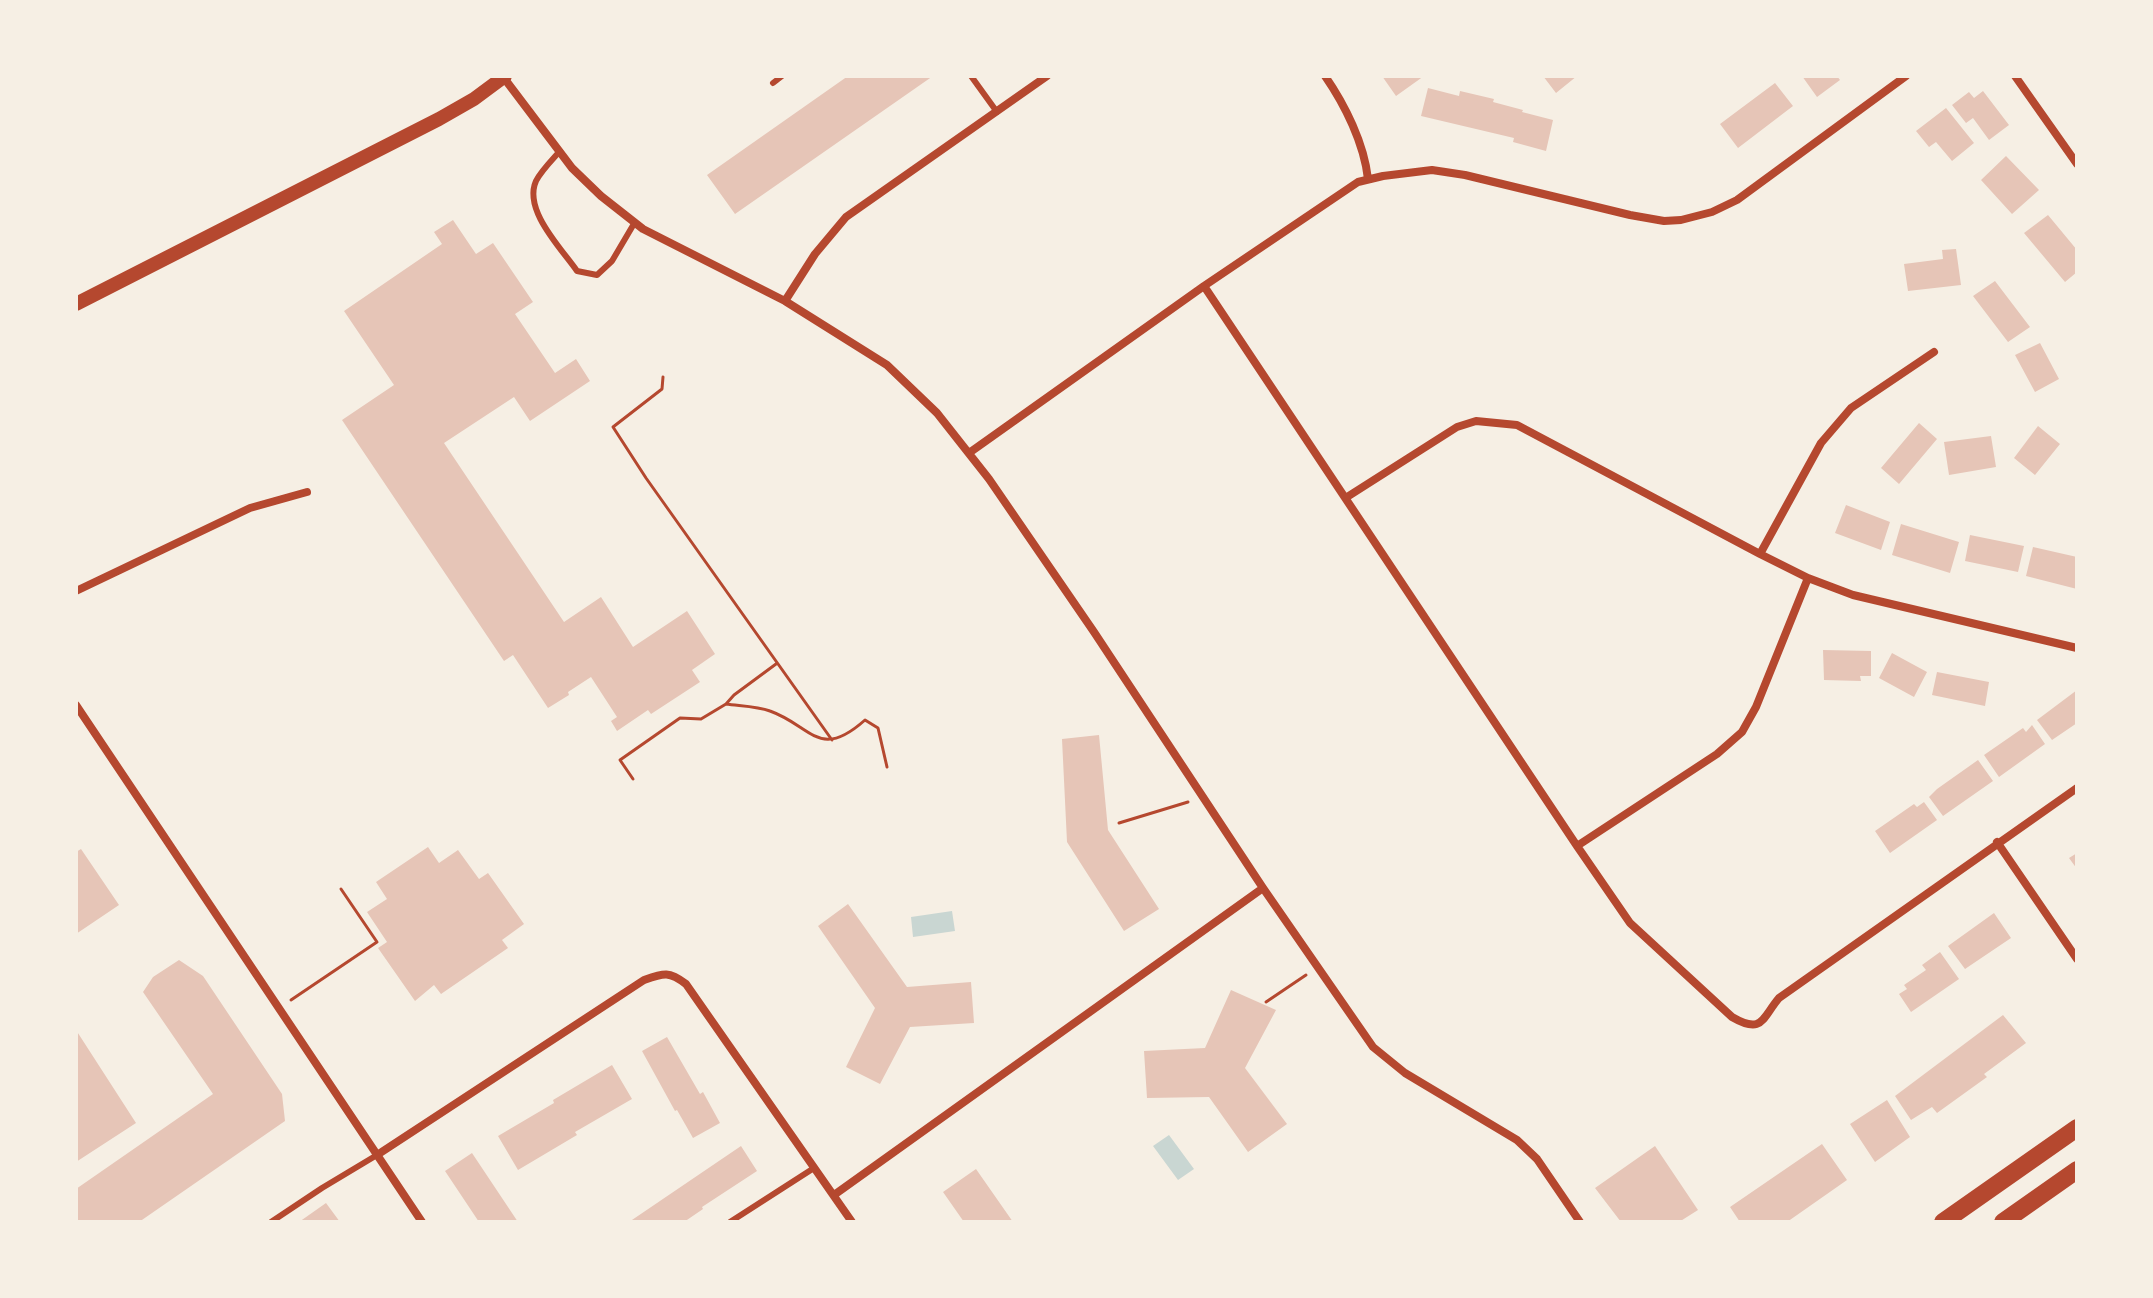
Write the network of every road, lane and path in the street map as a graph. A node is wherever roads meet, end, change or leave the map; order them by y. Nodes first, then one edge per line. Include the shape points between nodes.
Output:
1 (782, 76) edge
2 (971, 76) edge
3 (1047, 76) edge
4 (1325, 76) edge
5 (2015, 76) edge
6 (505, 77) edge
7 (1900, 78) edge
8 (773, 83) dead end
9 (997, 112) junction
10 (560, 151) junction
11 (2077, 164) edge
12 (1368, 179) junction
13 (635, 222) junction
14 (1204, 286) junction
15 (785, 301) junction
16 (76, 304) edge
17 (1934, 352) dead end
18 (663, 377) dead end
19 (969, 453) junction
20 (307, 492) dead end
21 (1347, 497) junction
22 (1760, 554) junction
23 (1808, 578) junction
24 (76, 591) edge
25 (2077, 648) edge
26 (778, 663) junction
27 (726, 704) junction
28 (76, 705) edge
29 (832, 740) junction
30 (887, 767) dead end
31 (633, 779) dead end
32 (2077, 788) edge
33 (1203, 797) junction
34 (1119, 823) dead end
35 (1997, 842) junction
36 (1577, 846) junction
37 (1263, 888) junction
38 (341, 889) dead end
39 (2077, 959) edge
40 (1317, 967) junction
41 (1266, 1002) dead end
42 (279, 1008) junction
43 (2077, 1128) edge
44 (377, 1155) junction
45 (814, 1168) junction
46 (2077, 1170) edge
47 (834, 1195) junction
48 (271, 1222) edge
49 (422, 1222) edge
50 (730, 1222) edge
51 (852, 1222) edge
52 (1580, 1222) edge
53 (1943, 1222) edge
54 (2003, 1222) edge

1 - 8 lane
2 - 9 lane
3 - 9 street
4 - 12 street via 1361,148
5 - 11 street
6 - 10 street
6 - 16 street via 439,119
7 - 12 street via 1737,200 1681,220 1630,215 1432,170
9 - 15 street via 846,217
10 - 13 street via 601,196
10 - 13 lane via 536,180 532,197 538,216 577,271 597,275 612,261
12 - 14 street
13 - 15 street
14 - 19 street
14 - 21 street
15 - 19 street via 887,365
17 - 22 street via 1851,408 1821,443
18 - 26 path via 662,389 613,427
19 - 33 street
20 - 24 street via 250,508
21 - 22 street via 1457,427 1476,421 1517,425
21 - 36 street
22 - 23 street
23 - 25 street via 1853,595
23 - 36 street via 1742,732
26 - 27 path
26 - 29 path
27 - 29 path via 769,710 815,737
27 - 31 path via 701,719 680,718 620,760
28 - 42 street
29 - 30 path via 865,720 878,728
32 - 35 street
33 - 34 path
33 - 37 street
35 - 36 street via 1779,998 1759,1024 1745,1025 1630,923
35 - 39 street
37 - 40 street
37 - 47 street
38 - 42 path via 377,942
40 - 41 path
40 - 52 street via 1373,1047 1405,1073 1517,1140 1537,1159
42 - 44 street
43 - 53 main road
44 - 45 street via 662,973 686,984
44 - 48 lane
44 - 49 street
45 - 47 street
45 - 50 lane
46 - 54 main road
47 - 51 street

